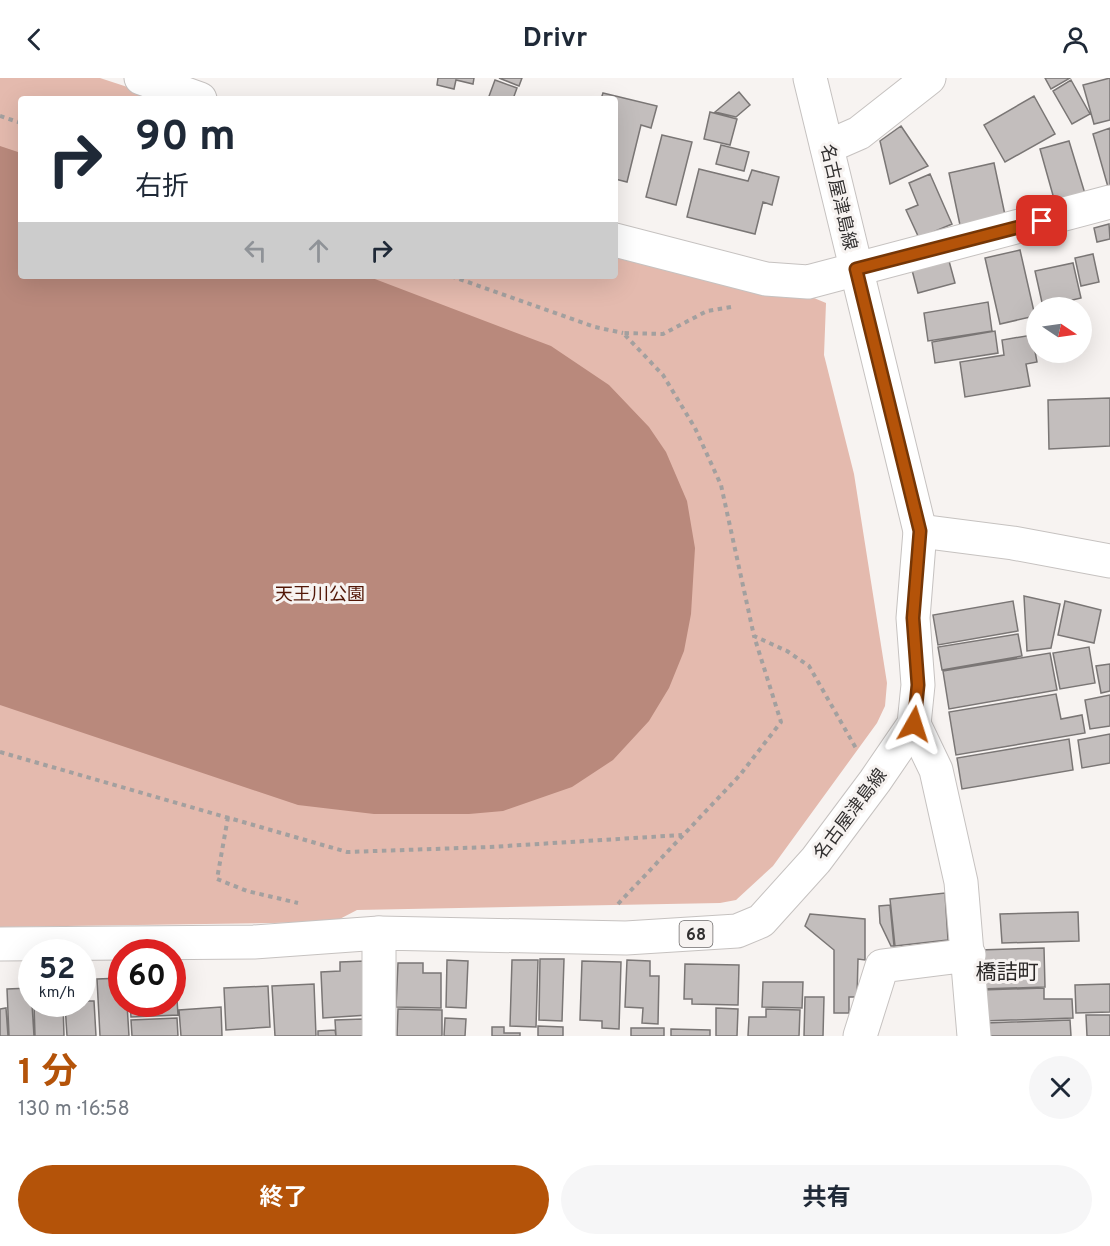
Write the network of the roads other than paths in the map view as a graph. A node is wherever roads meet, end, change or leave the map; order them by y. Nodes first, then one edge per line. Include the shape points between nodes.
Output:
1 (141, 78) edge
2 (810, 78) edge
3 (929, 78) edge
4 (192, 96) edge
5 (827, 147) junction
6 (1110, 202) edge
7 (618, 241) edge
8 (856, 269) junction
9 (920, 531) junction
10 (1110, 561) edge
11 (914, 724) junction
12 (379, 933) junction
13 (0, 944) edge
14 (969, 956) junction
15 (380, 1036) edge
16 (860, 1036) edge
17 (974, 1036) edge

1 - 4 street
2 - 5 street, 名古屋津島線 / 68
3 - 5 street via 859,133
5 - 8 street, 名古屋津島線 / 68
6 - 8 street
7 - 8 street via 766,279 808,282
8 - 9 street, 名古屋津島線 / 68
9 - 10 street
9 - 11 street, 名古屋津島線 / 68 via 913,618 918,685
11 - 12 street, 名古屋津島線 / 68 via 816,860 761,921 736,931 626,938
11 - 14 street via 936,770 961,882
12 - 13 street, 名古屋津島線 via 254,942
12 - 15 street
14 - 16 street via 882,966
14 - 17 street

